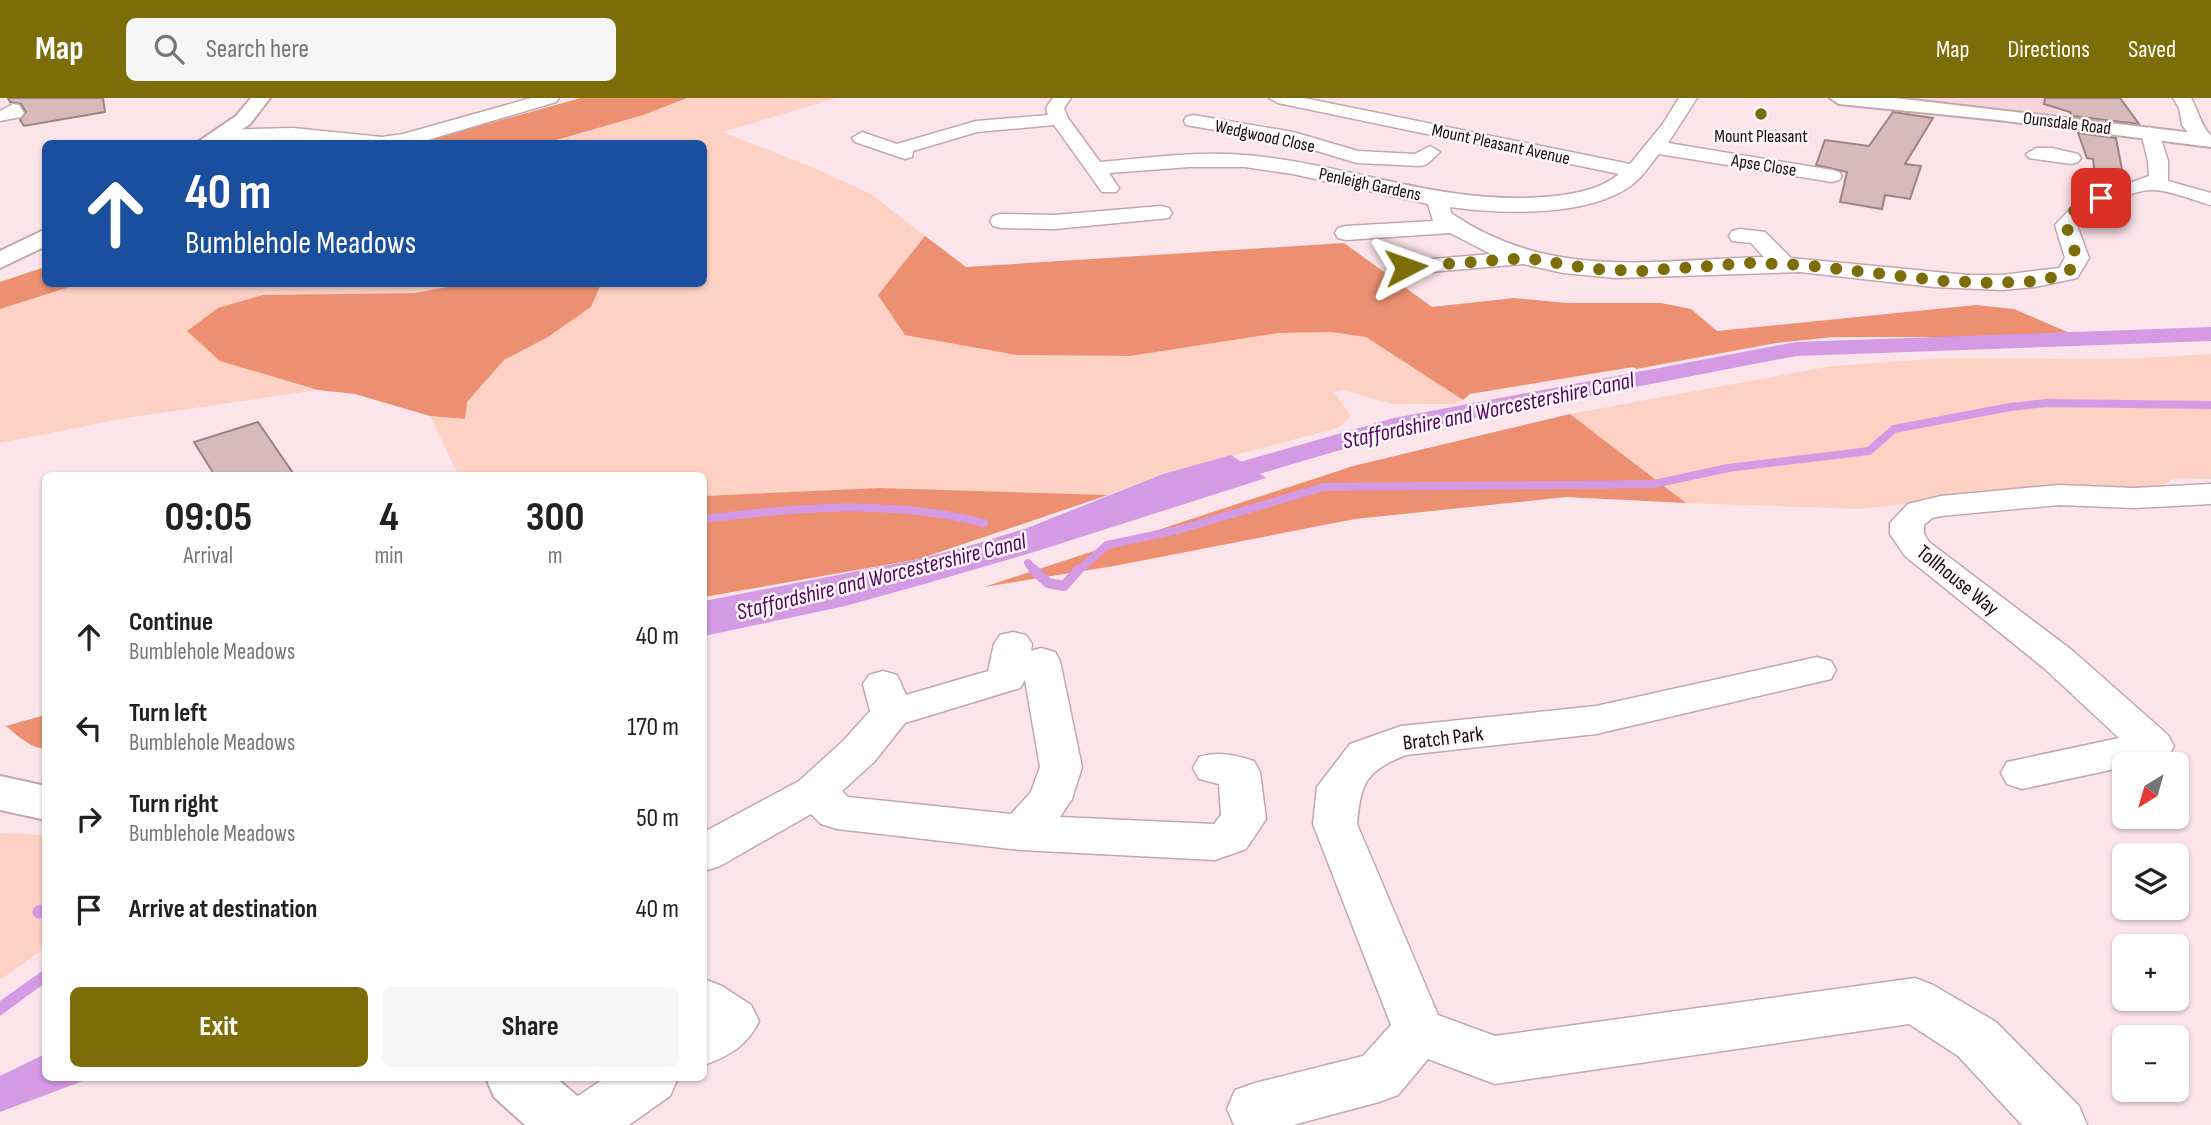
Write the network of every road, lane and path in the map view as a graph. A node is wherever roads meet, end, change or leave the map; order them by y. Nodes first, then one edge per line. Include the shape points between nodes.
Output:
1 (261, 98) edge
2 (550, 98) edge
3 (1062, 98) edge
4 (1278, 98) edge
5 (1688, 98) edge
6 (1839, 98) edge
7 (2182, 98) edge
8 (1059, 119) junction
9 (2045, 120) junction
10 (1193, 121) dead end
11 (2150, 134) junction
12 (862, 138) dead end
13 (211, 140) edge
14 (352, 140) edge
15 (405, 140) edge
16 (2207, 141) edge
17 (1654, 147) junction
18 (1430, 152) dead end
19 (1336, 153) junction
20 (2053, 155) dead end
21 (1096, 168) junction
22 (1309, 171) junction
23 (1635, 171) junction
24 (1833, 173) dead end
25 (2150, 183) junction
26 (1438, 199) junction
27 (2211, 199) edge
28 (1161, 213) dead end
29 (1126, 216) junction
30 (1001, 221) dead end
31 (1453, 226) junction
32 (1346, 233) dead end
33 (1740, 236) dead end
34 (42, 238) edge
35 (1527, 258) junction
36 (0, 261) edge
37 (1784, 264) junction
38 (1406, 267) dead end
39 (2211, 494) edge
40 (1817, 670) dead end
41 (1214, 768) dead end
42 (2022, 774) dead end
43 (814, 792) junction
44 (0, 793) edge
45 (42, 802) edge
46 (1021, 834) junction
47 (707, 851) edge
48 (707, 1004) edge
49 (1419, 1031) junction
50 (707, 1039) edge
51 (517, 1081) edge
52 (647, 1081) edge
53 (1255, 1109) dead end
54 (567, 1125) edge
55 (583, 1125) edge
56 (2059, 1125) edge

1 - 13 street via 243,120
2 - 15 street
3 - 8 street via 1055,108
4 - 23 street, Mount Pleasant Avenue
5 - 17 street
6 - 9 street, Ounsdale Road
7 - 16 street via 2191,125
8 - 12 street via 976,127 901,151
8 - 21 street
9 - 11 street, Ounsdale Road
9 - 20 street
10 - 19 street, Wedgwood Close via 1293,138
11 - 16 street, Ounsdale Road
11 - 25 street via 2159,179
13 - 14 street via 293,134
17 - 23 street
17 - 24 street, Apse Close
18 - 19 street, Wedgwood Close via 1420,160
19 - 22 street, Wedgwood Close
21 - 22 street, Penleigh Gardens via 1213,161
21 - 29 street
22 - 26 street, Penleigh Gardens
23 - 26 street, Penleigh Gardens via 1627,182 1590,197 1487,203
25 - 27 street
25 - 37 street via 2074,211 2066,225 2077,258 2068,273 2039,281 1944,281
26 - 31 street via 1441,216
28 - 29 street
29 - 30 street
31 - 32 street
31 - 35 street via 1494,248
33 - 37 street via 1757,237
34 - 36 street
35 - 37 street via 1592,269 1641,271
35 - 38 street
39 - 42 street, Tollhouse Way via 2059,495 1920,511 1908,523 1907,534 1917,549 2060,660 2153,746
40 - 49 street, Bratch Park via 1596,720 1401,741 1365,755 1339,787 1335,824
41 - 46 street via 1239,772 1244,819 1230,837 1215,842
43 - 46 street via 837,812
43 - 46 street via 859,751 887,698 1006,678 1027,653 1061,767 1051,799
43 - 47 street
44 - 45 street
48 - 50 street via 733,1021
49 - 53 street via 1379,1077
49 - 56 street via 1495,1060 1916,1001 1977,1039
51 - 54 street
52 - 55 street

